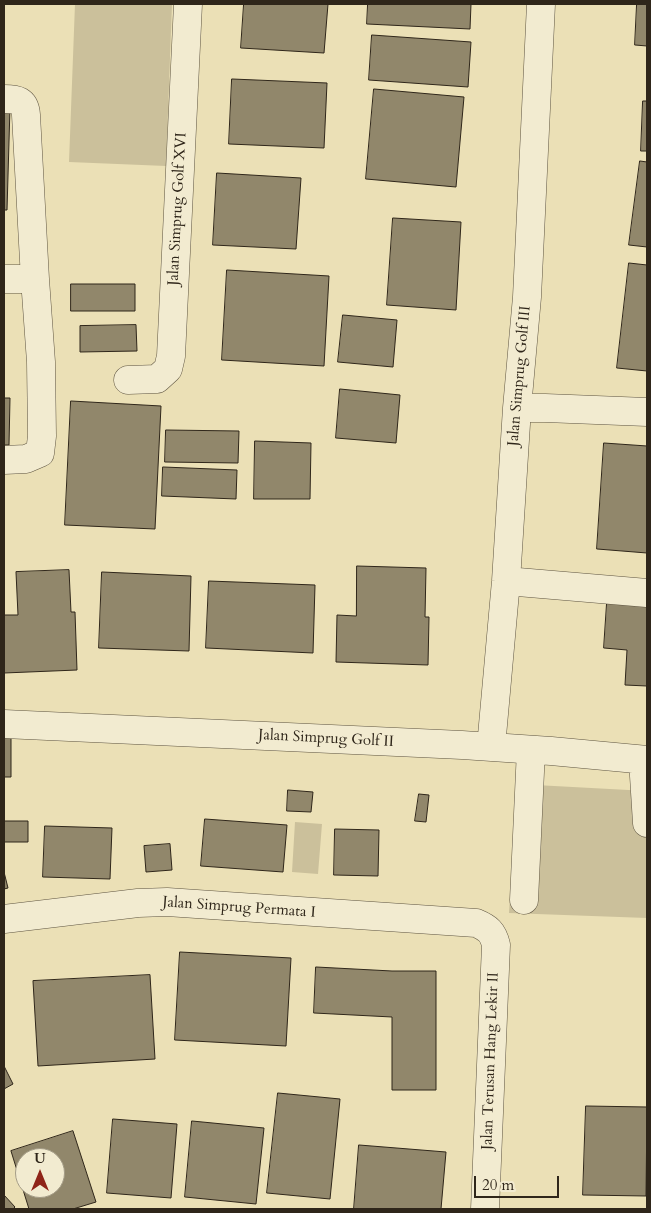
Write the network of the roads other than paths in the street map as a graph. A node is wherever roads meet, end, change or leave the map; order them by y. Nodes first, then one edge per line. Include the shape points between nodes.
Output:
1 (188, 4) edge
2 (540, 4) edge
3 (4, 98) edge
4 (4, 279) edge
5 (35, 279) junction
6 (128, 380) dead end
7 (517, 408) junction
8 (647, 412) edge
9 (4, 460) edge
10 (506, 581) junction
11 (647, 593) edge
12 (4, 724) edge
13 (492, 747) junction
14 (531, 750) junction
15 (645, 760) edge
16 (647, 823) edge
17 (524, 900) dead end
18 (4, 919) edge
19 (476, 923) joint
20 (485, 1209) edge

1 - 6 street, Jalan Simprug Golf XVI via 171,356 168,369 157,379
2 - 7 street, Jalan Simprug Golf III via 526,298
3 - 5 street via 17,99 26,107
4 - 5 street
5 - 9 street via 41,362 40,453 26,459
7 - 8 street
7 - 10 street, Jalan Simprug Golf III
10 - 11 street
10 - 13 street, Jalan Simprug Golf III
12 - 13 street, Jalan Simprug Golf II
13 - 14 street, Jalan Simprug Golf II
14 - 15 street, Jalan Simprug Golf II
14 - 17 street
15 - 16 street
18 - 19 street, Jalan Simprug Permata I via 166,902
19 - 20 street, Jalan Terusan Hang Lekir II via 490,930 496,945

